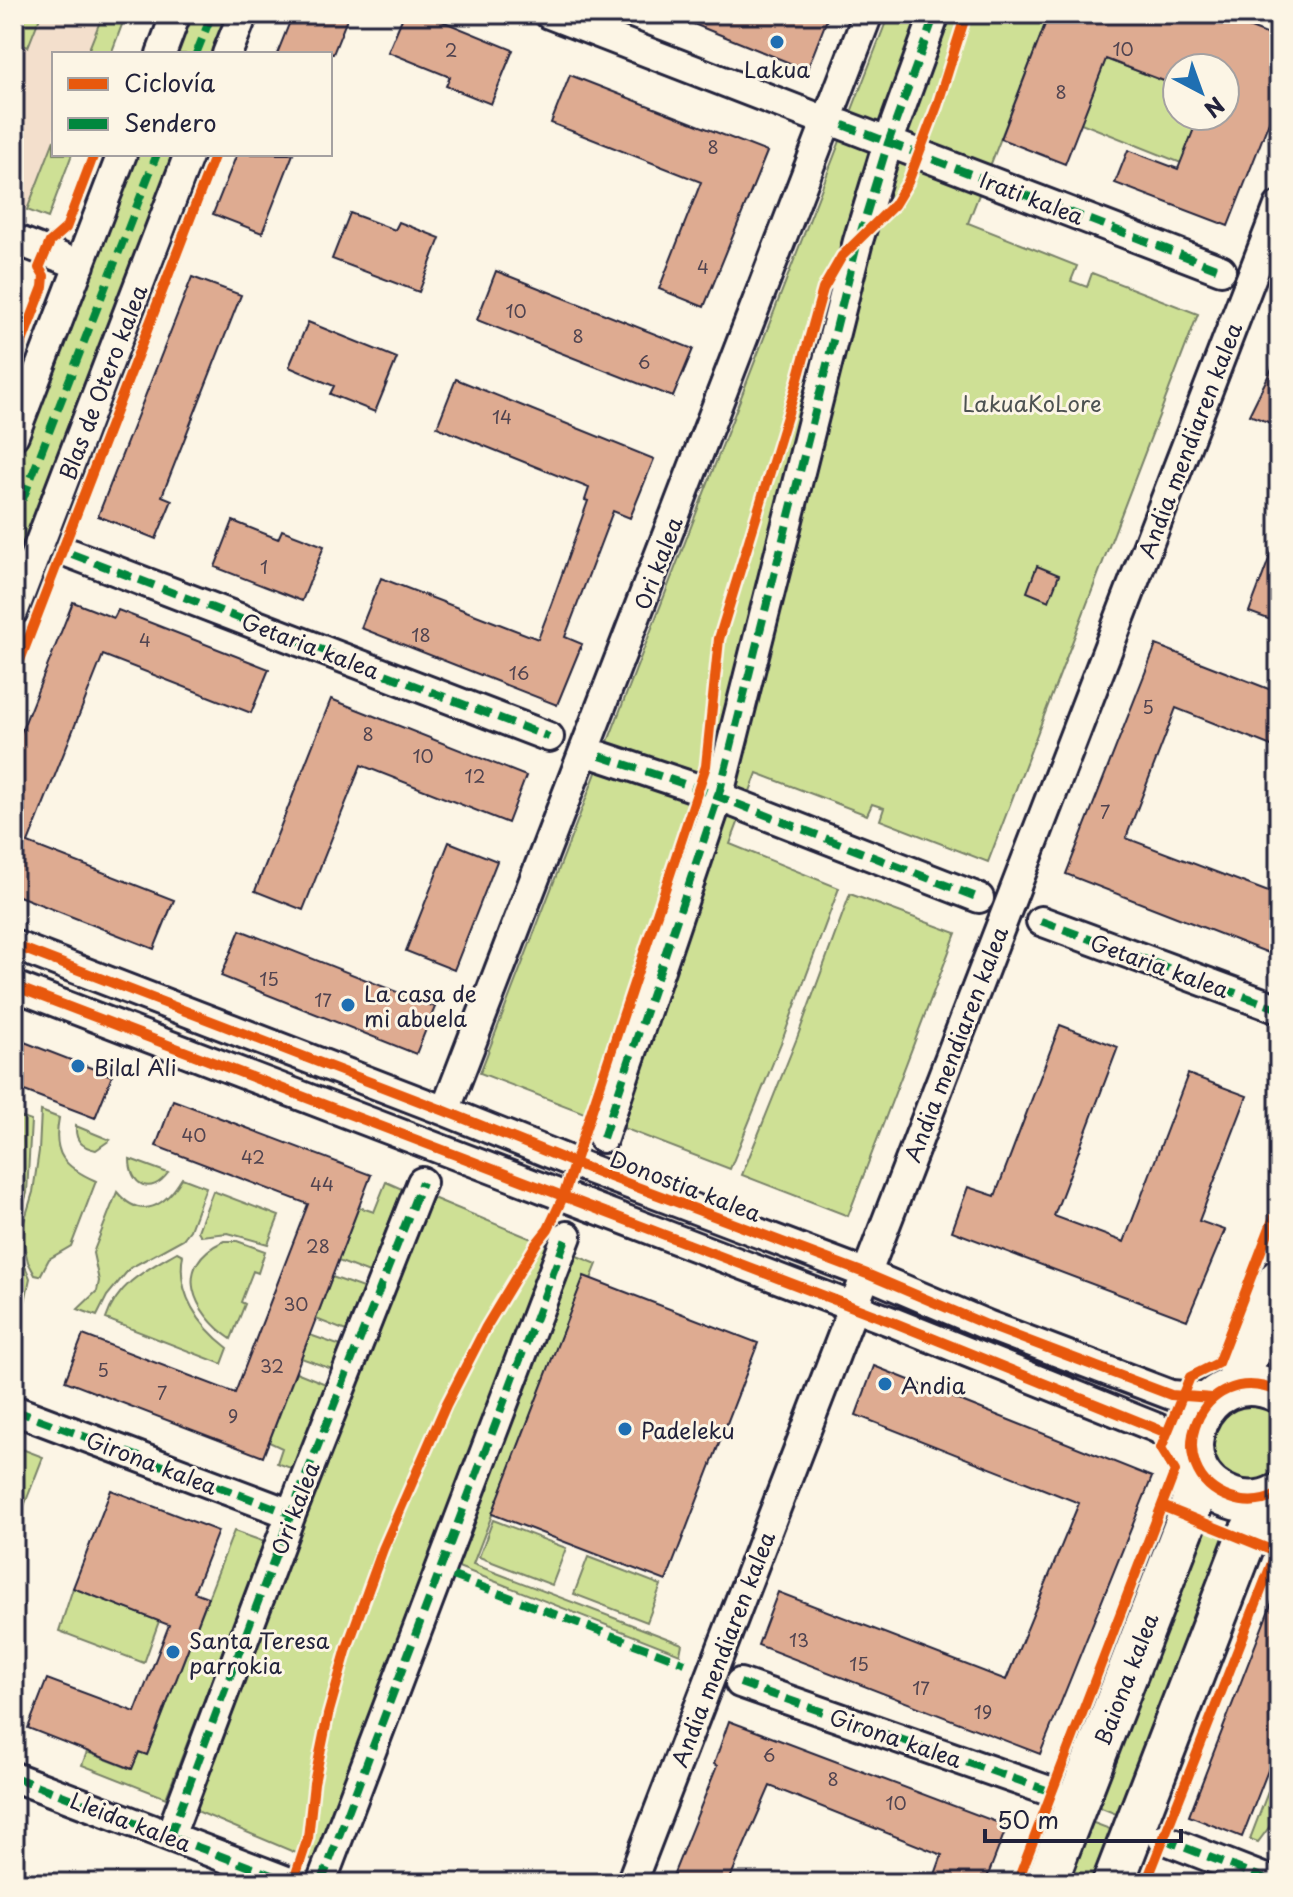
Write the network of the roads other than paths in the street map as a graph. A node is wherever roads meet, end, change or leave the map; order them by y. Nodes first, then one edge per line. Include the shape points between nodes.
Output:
1 (176, 14) edge
2 (243, 14) edge
3 (549, 14) edge
4 (868, 14) edge
5 (935, 14) edge
6 (162, 52) edge
7 (228, 52) edge
8 (835, 123) junction
9 (888, 143) junction
10 (121, 156) edge
11 (188, 156) edge
12 (1279, 206) edge
13 (14, 239) edge
14 (80, 265) junction
15 (1221, 270) dead end
16 (14, 435) edge
17 (72, 554) dead end
18 (14, 610) edge
19 (549, 737) dead end
20 (600, 756) dead end
21 (718, 798) junction
22 (979, 898) dead end
23 (1041, 921) dead end
24 (14, 945) edge
25 (14, 986) edge
26 (1279, 1009) edge
27 (445, 1111) junction
28 (603, 1138) dead end
29 (422, 1182) dead end
30 (567, 1236) dead end
31 (867, 1274) junction
32 (1279, 1280) edge
33 (853, 1308) junction
34 (1224, 1392) junction
35 (1279, 1392) edge
36 (14, 1410) edge
37 (1196, 1462) junction
38 (1275, 1496) edge
39 (291, 1514) junction
40 (740, 1683) dead end
41 (14, 1777) edge
42 (1052, 1792) dead end
43 (170, 1836) junction
44 (1163, 1839) dead end
45 (292, 1883) edge
46 (321, 1883) edge
47 (631, 1883) edge
48 (1046, 1883) edge
49 (1113, 1883) edge
50 (1276, 1883) edge

1 - 6 street
2 - 7 street
3 - 8 street, Irati kalea
4 - 8 street, Ori kalea
5 - 9 street
8 - 9 street, Irati kalea
8 - 27 street, Ori kalea
9 - 15 street, Irati kalea
9 - 21 street via 858,241
10 - 14 street
11 - 18 street, Blas de Otero kalea
12 - 31 street, Andia mendiaren kalea
13 - 14 street
14 - 16 street
17 - 19 street, Getaria kalea
20 - 21 street
21 - 22 street
21 - 28 street
23 - 26 street, Getaria kalea
24 - 27 street, Donostia kalea
25 - 33 street
27 - 31 street, Donostia kalea
29 - 39 street, Ori kalea
30 - 46 street
31 - 33 street, Andia mendiaren kalea
31 - 34 street, Donostia kalea via 1171,1395
32 - 34 street
33 - 37 street via 1157,1428
33 - 47 street, Andia mendiaren kalea
34 - 35 street via 1249,1384
34 - 37 street, Baiona kalea via 1196,1422
36 - 39 street, Girona kalea
37 - 38 street via 1210,1487 1239,1501
37 - 48 street, Baiona kalea via 1188,1517
38 - 49 street via 1246,1539
39 - 43 street, Ori kalea
40 - 42 street, Girona kalea
41 - 43 street, Lleida kalea
43 - 45 street, Lleida kalea
44 - 50 street

